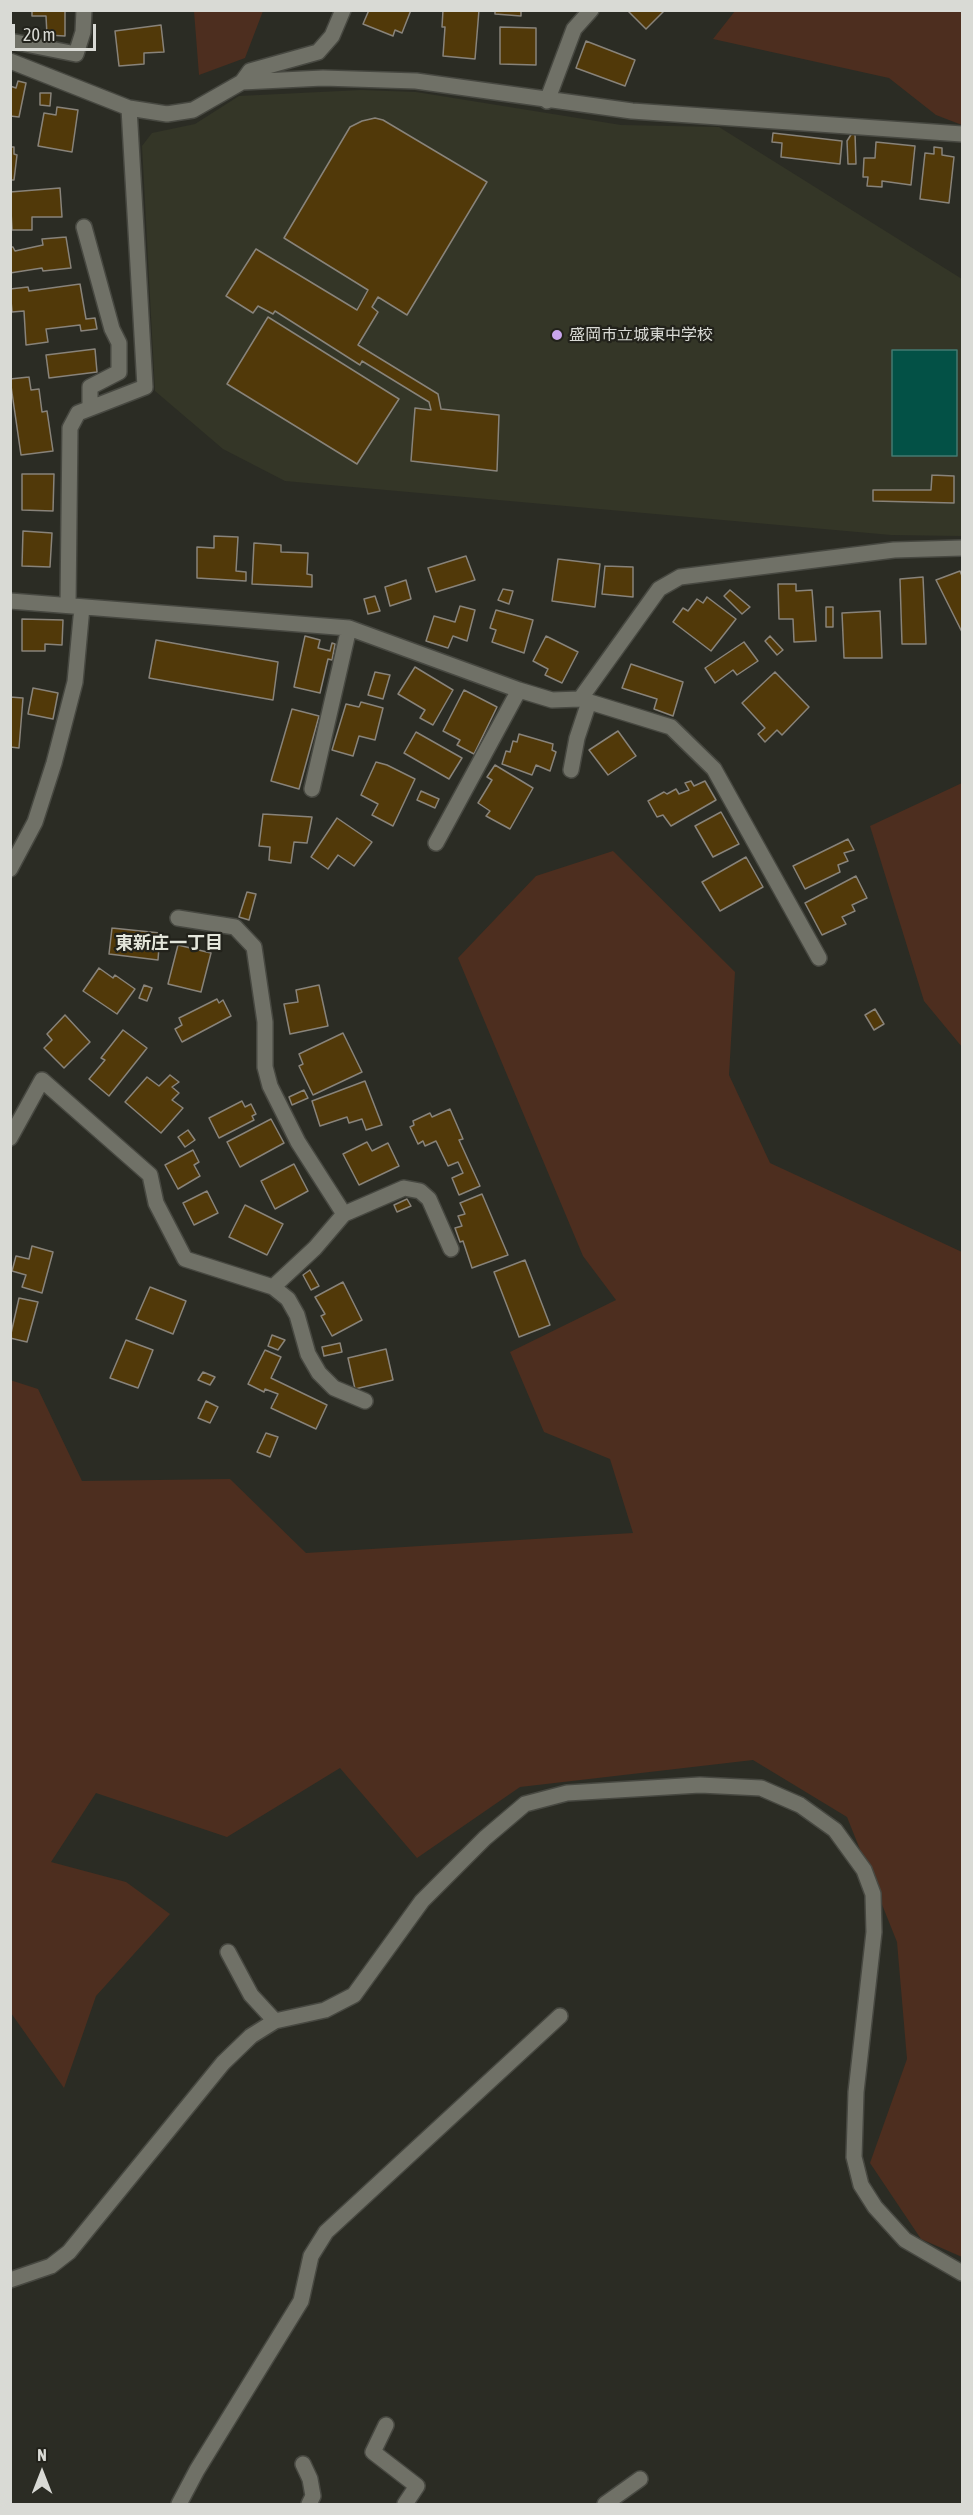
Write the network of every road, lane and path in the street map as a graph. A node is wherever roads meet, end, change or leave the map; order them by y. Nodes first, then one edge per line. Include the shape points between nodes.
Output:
1 (84, 10) edge
2 (343, 10) edge
3 (591, 10) edge
4 (10, 41) edge
5 (10, 61) edge
6 (242, 82) junction
7 (547, 101) junction
8 (129, 108) junction
9 (963, 134) edge
10 (84, 227) dead end
11 (90, 408) junction
12 (963, 548) edge
13 (10, 601) edge
14 (76, 606) junction
15 (349, 628) junction
16 (519, 690) junction
17 (584, 701) junction
18 (571, 770) dead end
19 (312, 789) dead end
20 (436, 843) dead end
21 (10, 869) edge
22 (178, 918) dead end
23 (819, 958) dead end
24 (10, 1138) edge
25 (344, 1214) junction
26 (451, 1249) dead end
27 (273, 1287) junction
28 (365, 1401) dead end
29 (228, 1952) dead end
30 (560, 2016) dead end
31 (275, 2021) junction
32 (963, 2273) edge
33 (10, 2280) edge
34 (386, 2425) dead end
35 (303, 2464) dead end
36 (640, 2479) dead end
37 (179, 2505) edge
38 (309, 2505) edge
39 (405, 2505) edge
40 (605, 2505) edge

1 - 4 street via 76,54
2 - 6 street via 332,36 318,52 250,71
3 - 7 street via 574,29
5 - 8 street
6 - 7 street via 323,78 416,81
6 - 8 street via 193,110 167,114
7 - 9 street via 632,111
8 - 11 street via 145,387
10 - 11 street via 119,343 119,372 90,387
11 - 14 street via 78,413 70,428
12 - 17 street via 894,550 680,577 659,589
13 - 14 street
14 - 15 street
14 - 21 street via 75,682 35,822
15 - 16 street
15 - 19 street
16 - 17 street via 552,700
16 - 20 street
17 - 18 street
17 - 23 street via 670,727 714,768
22 - 25 street via 235,927 254,947 270,1086 298,1142
24 - 27 street via 42,1080 150,1175 156,1203 185,1259
25 - 26 street via 404,1188 420,1191 429,1198
25 - 27 street
27 - 28 street via 288,1299 297,1315 308,1354 319,1373 334,1388
29 - 31 street via 251,1995
30 - 37 street via 326,2232 311,2256 301,2301
31 - 32 street via 325,2010 354,1995 423,1901 525,1804 567,1794 643,1787 761,1788 800,1805 835,1830 864,1870 873,1894 874,1932 856,2092 854,2157 861,2185 905,2240
31 - 33 street via 251,2036 223,2063 69,2252 51,2266
34 - 39 street via 373,2452 417,2486
35 - 38 street via 313,2496
36 - 40 street

